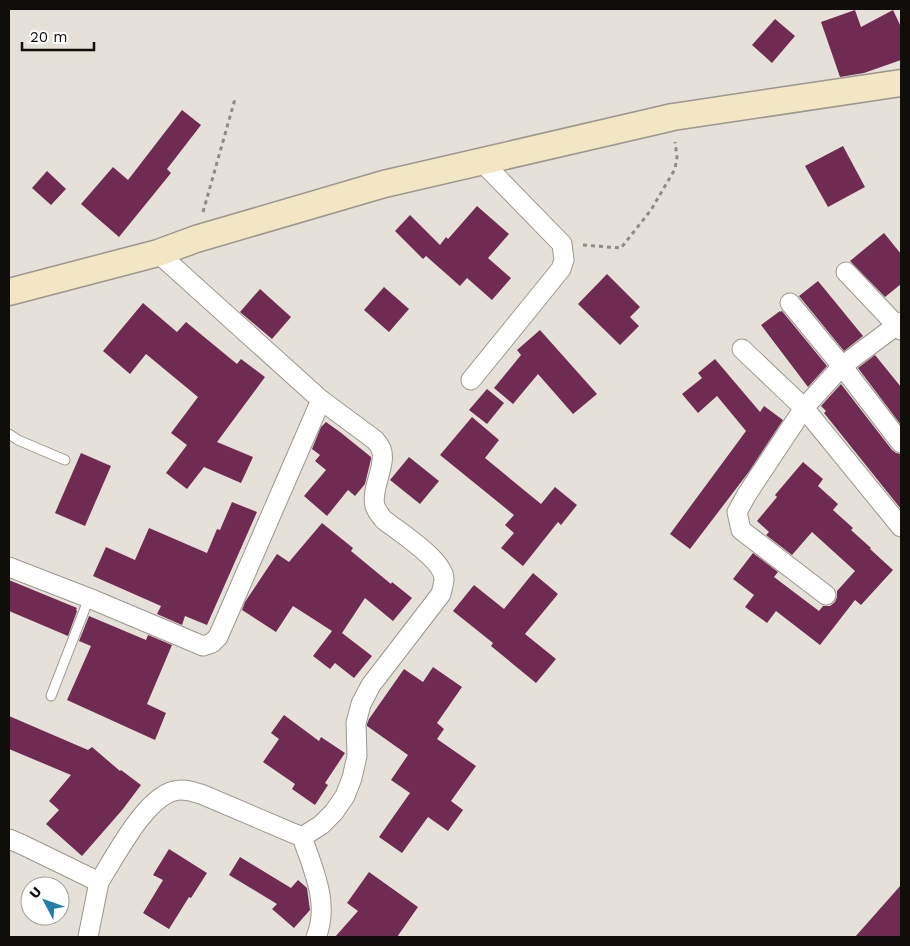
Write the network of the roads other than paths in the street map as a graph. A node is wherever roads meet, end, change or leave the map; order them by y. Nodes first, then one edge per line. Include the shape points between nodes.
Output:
1 (901, 83) edge
2 (482, 162) junction
3 (158, 253) junction
4 (846, 272) dead end
5 (9, 292) edge
6 (790, 303) dead end
7 (900, 325) edge
8 (742, 349) dead end
9 (842, 366) junction
10 (471, 380) dead end
11 (320, 400) junction
12 (804, 408) junction
13 (9, 434) edge
14 (901, 443) edge
15 (65, 460) dead end
16 (901, 527) edge
17 (9, 567) edge
18 (826, 595) dead end
19 (89, 598) junction
20 (51, 696) dead end
21 (302, 837) junction
22 (9, 839) edge
23 (99, 882) junction
24 (88, 937) edge
25 (316, 937) edge

1 - 2 street via 673,117
2 - 3 street via 384,184
2 - 10 street via 562,244 564,260 561,269
3 - 5 street
3 - 11 street
4 - 7 street
6 - 9 street
7 - 9 street
8 - 12 street
9 - 12 street
9 - 14 street
11 - 19 street via 216,641 203,646
11 - 21 street via 381,447 384,456 374,498 378,513 430,556 439,565 444,578 441,594 371,685 361,704 356,723 357,756 345,796 321,825
12 - 16 street
12 - 18 street via 738,512 741,530
13 - 15 lane
17 - 19 street
19 - 20 lane
21 - 23 street via 201,794 174,790 161,797 139,818
21 - 25 street via 319,886 322,907
22 - 23 street
23 - 24 street

